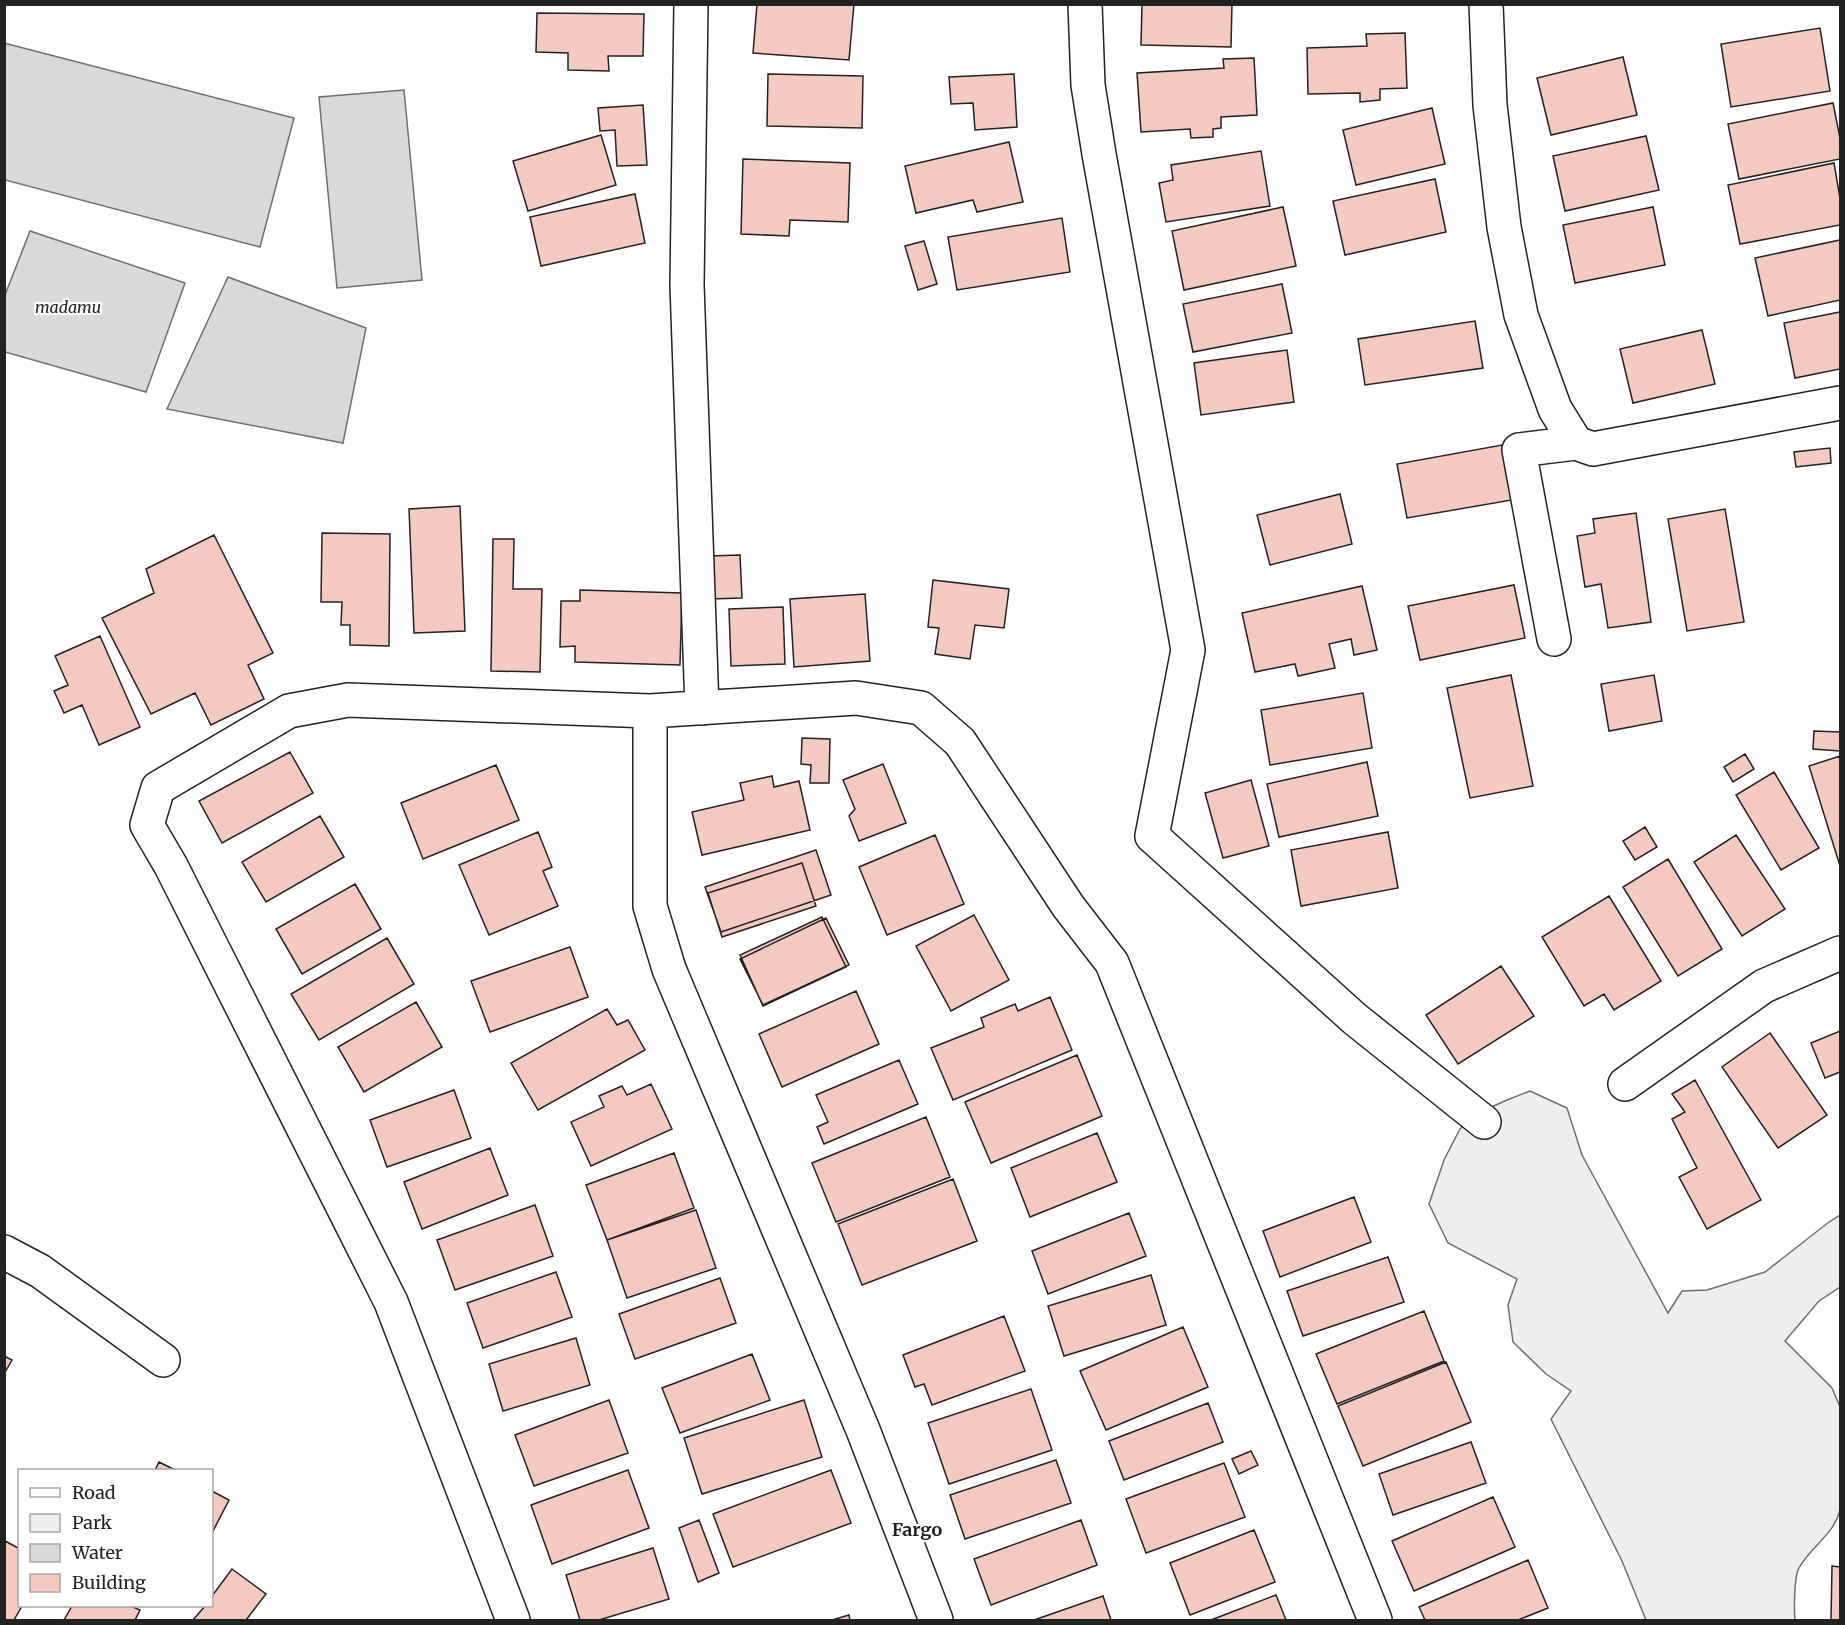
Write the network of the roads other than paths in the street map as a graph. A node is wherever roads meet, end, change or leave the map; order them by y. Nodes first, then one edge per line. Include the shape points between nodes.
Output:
1 (691, 4) edge
2 (1085, 4) edge
3 (1486, 4) edge
4 (1840, 403) edge
5 (1576, 443) junction
6 (1554, 639) dead end
7 (702, 708) junction
8 (650, 711) junction
9 (1840, 953) edge
10 (1625, 1084) dead end
11 (1484, 1122) dead end
12 (4, 1252) edge
13 (163, 1360) dead end
14 (513, 1620) edge
15 (936, 1620) edge
16 (1375, 1620) edge

1 - 7 street via 687,285
2 - 11 street via 1088,85 1099,154 1188,650 1152,836 1355,1019
3 - 5 street via 1490,105 1504,227 1521,315 1555,409
4 - 5 street via 1593,449
5 - 6 street via 1520,450
7 - 8 street
7 - 16 street via 856,698 921,708 960,742 1068,906 1112,963
8 - 14 street via 348,699 289,711 158,788 147,825 391,1302
8 - 15 street via 650,906 669,969 863,1430
9 - 10 street via 1764,986
12 - 13 street via 40,1271

